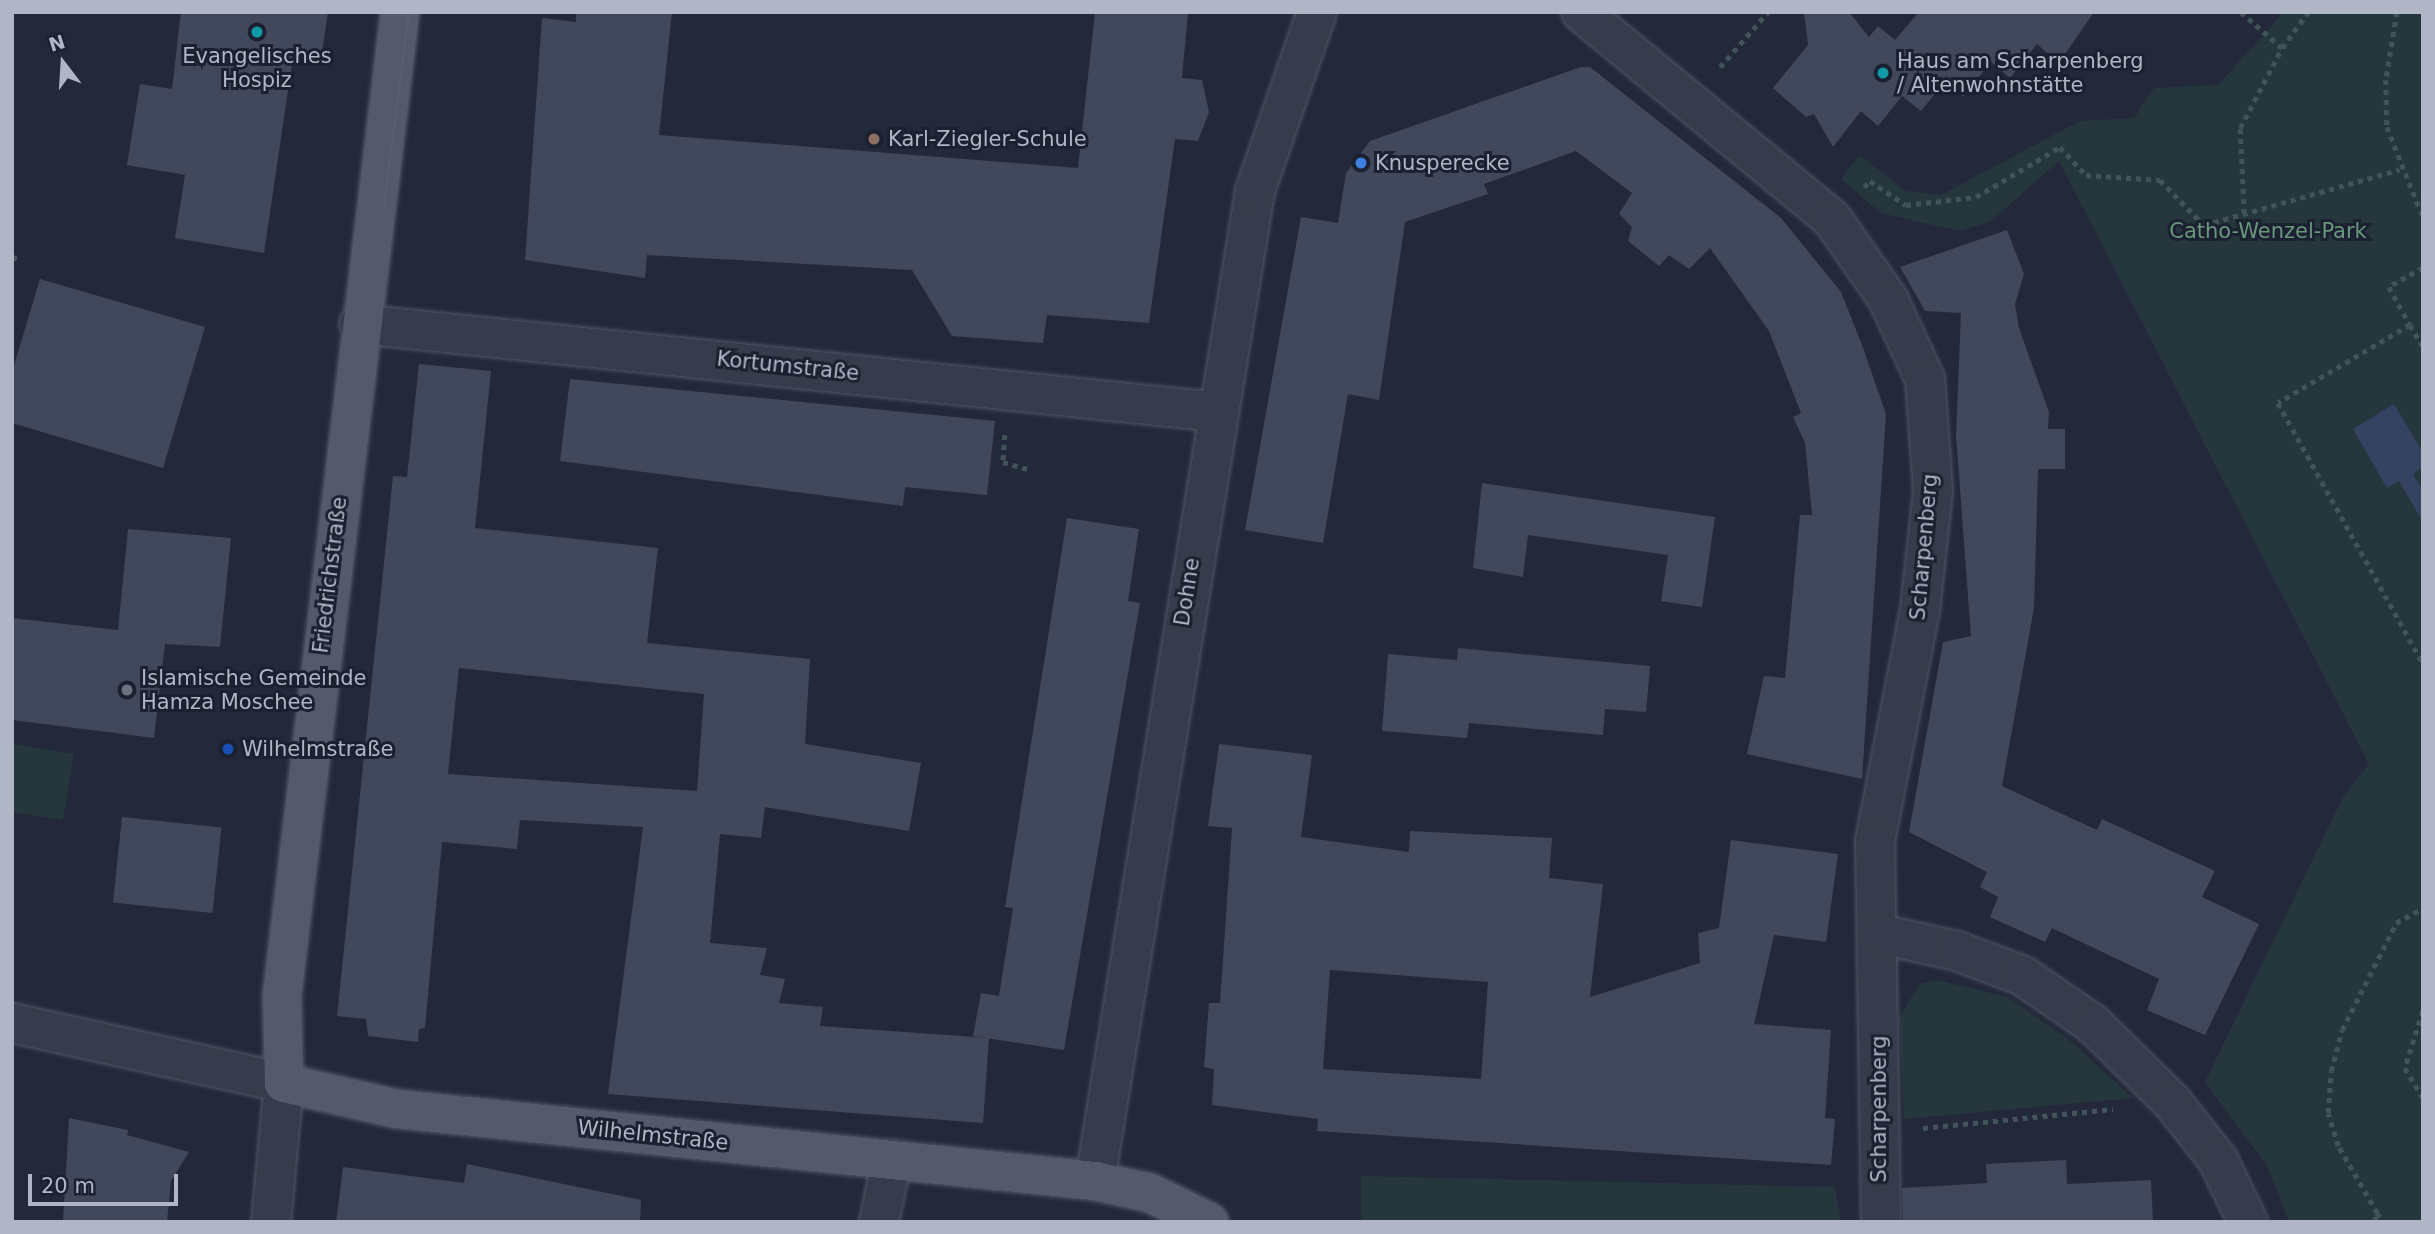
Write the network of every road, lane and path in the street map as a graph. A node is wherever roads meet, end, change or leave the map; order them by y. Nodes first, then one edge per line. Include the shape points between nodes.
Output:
1 (400, 12) edge
2 (1317, 12) edge
3 (1581, 12) edge
4 (1768, 12) edge
5 (2241, 12) edge
6 (2308, 12) edge
7 (2397, 12) edge
8 (2282, 48) junction
9 (1690, 102) junction
10 (2399, 170) junction
11 (2244, 214) junction
12 (2423, 217) edge
13 (1832, 219) junction
14 (12, 257) edge
15 (21, 259) dead end
16 (2423, 268) edge
17 (359, 324) junction
18 (2410, 325) junction
19 (2423, 347) edge
20 (1217, 412) junction
21 (2423, 664) edge
22 (2423, 908) edge
23 (2421, 915) edge
24 (1880, 934) junction
25 (2423, 1011) edge
26 (12, 1023) edge
27 (284, 1083) junction
28 (2423, 1098) edge
29 (2173, 1103) junction
30 (1876, 1133) junction
31 (892, 1159) junction
32 (1095, 1181) junction
33 (2377, 1213) junction
34 (271, 1222) edge
35 (879, 1222) edge
36 (1209, 1222) edge
37 (1881, 1222) edge
38 (2248, 1222) edge
39 (2374, 1222) edge
40 (2383, 1222) edge

1 - 17 main road, Friedrichstraße
2 - 20 street, Dohne via 1255,191
3 - 9 street, Scharpenberg
4 - 9 path
5 - 8 path
6 - 8 path
7 - 10 path via 2386,80 2387,127
8 - 11 path via 2240,128
9 - 13 street, Scharpenberg
10 - 11 path
10 - 12 path
11 - 13 path via 2204,225 2160,180 2086,175 2060,147 1976,197 1906,205 1870,181
13 - 24 street, Scharpenberg via 1888,299 1925,379 1933,491 1920,610 1875,842
14 - 15 path
16 - 18 path via 2389,287
17 - 20 street, Kortumstraße
17 - 27 main road, Friedrichstraße via 282,996
18 - 19 path
18 - 21 path via 2278,403
20 - 32 street, Dohne
22 - 23 path
23 - 33 path via 2396,923 2342,1030 2331,1071 2328,1113 2338,1146
24 - 29 street via 1956,951 2024,976 2093,1024
24 - 30 street, Scharpenberg
25 - 28 path via 2405,1068
26 - 27 street, Wilhelmstraße
27 - 31 main road, Wilhelmstraße via 397,1109
27 - 34 street, Friedrichstraße
29 - 30 path
29 - 38 street via 2218,1160
30 - 37 street, Scharpenberg
31 - 32 main road, Wilhelmstraße
31 - 35 street
32 - 36 main road, Wilhelmstraße via 1150,1193
33 - 39 path
33 - 40 path

